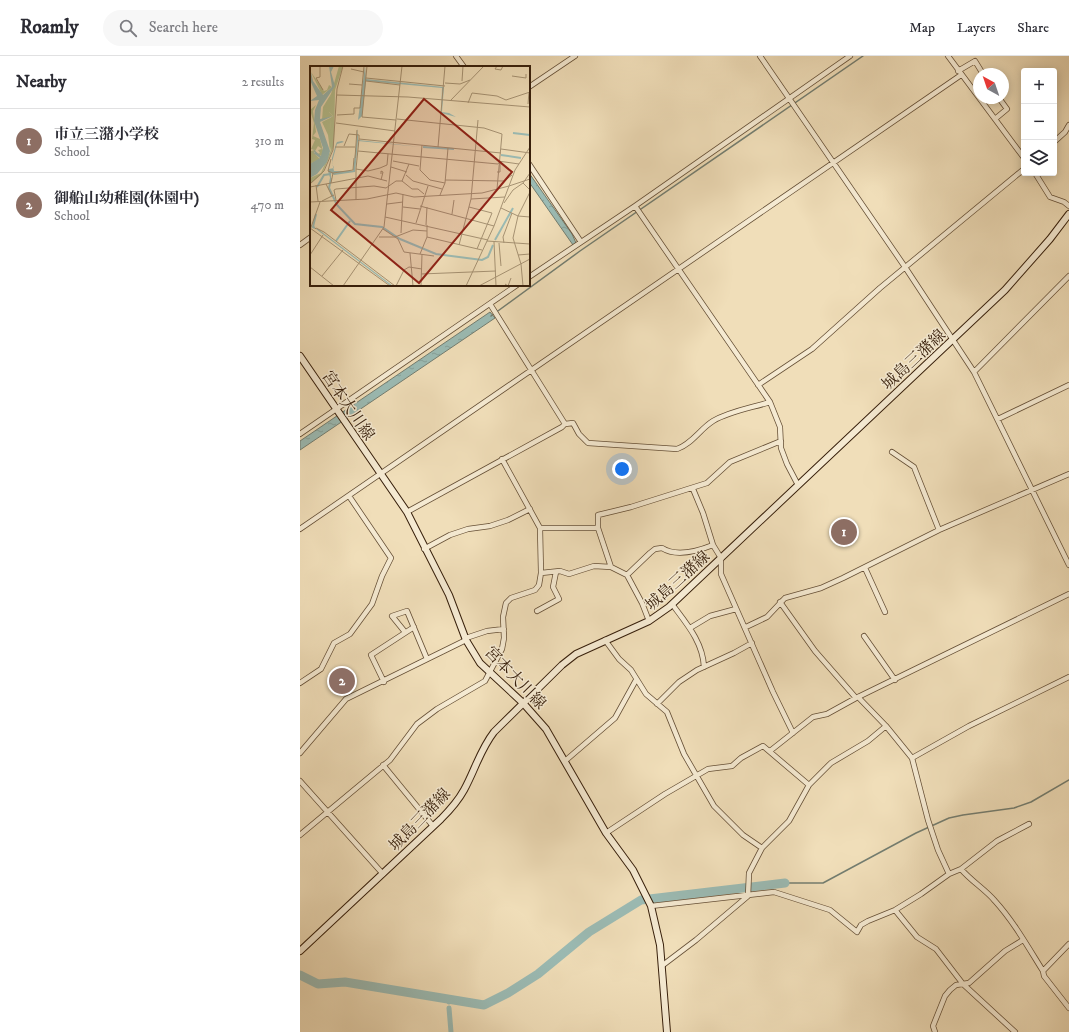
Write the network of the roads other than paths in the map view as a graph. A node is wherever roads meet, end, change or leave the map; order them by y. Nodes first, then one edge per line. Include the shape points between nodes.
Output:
1 (456, 56) edge
2 (575, 56) edge
3 (760, 56) edge
4 (850, 56) edge
5 (948, 56) edge
6 (463, 66) edge
7 (979, 68) edge
8 (960, 73) junction
9 (530, 86) edge
10 (790, 98) junction
11 (1003, 104) edge
12 (995, 120) junction
13 (1069, 125) edge
14 (1056, 140) edge
15 (1021, 154) edge
16 (833, 163) junction
17 (530, 166) edge
18 (1021, 171) edge
19 (1037, 176) edge
20 (635, 206) junction
21 (1069, 206) edge
22 (1069, 214) edge
23 (310, 238) edge
24 (577, 244) junction
25 (300, 245) edge
26 (905, 267) junction
27 (678, 269) junction
28 (530, 276) edge
29 (1069, 276) edge
30 (516, 286) edge
31 (490, 304) junction
32 (954, 339) junction
33 (300, 356) edge
34 (532, 369) junction
35 (974, 372) junction
36 (758, 385) junction
37 (1069, 385) edge
38 (770, 402) junction
39 (337, 411) junction
40 (998, 419) junction
41 (565, 424) junction
42 (300, 434) edge
43 (781, 441) junction
44 (892, 452) dead end
45 (502, 459) junction
46 (380, 473) junction
47 (1069, 474) edge
48 (798, 485) junction
49 (693, 489) junction
50 (1033, 490) junction
51 (349, 496) junction
52 (530, 509) junction
53 (407, 512) junction
54 (540, 528) junction
55 (598, 528) junction
56 (300, 529) edge
57 (939, 530) junction
58 (713, 545) junction
59 (424, 549) junction
60 (721, 558) junction
61 (1069, 565) edge
62 (611, 567) junction
63 (865, 568) junction
64 (556, 572) junction
65 (542, 573) junction
66 (627, 575) junction
67 (1069, 594) edge
68 (780, 602) junction
69 (672, 604) junction
70 (736, 609) junction
71 (537, 612) dead end
72 (885, 612) dead end
73 (649, 621) junction
74 (746, 627) junction
75 (414, 628) junction
76 (690, 628) junction
77 (504, 629) junction
78 (406, 632) junction
79 (864, 636) dead end
80 (466, 639) junction
81 (605, 640) junction
82 (752, 643) junction
83 (427, 660) junction
84 (704, 666) junction
85 (490, 672) junction
86 (1069, 677) edge
87 (636, 680) junction
88 (895, 680) junction
89 (384, 682) junction
90 (300, 683) edge
91 (857, 697) junction
92 (523, 703) junction
93 (657, 704) junction
94 (886, 726) junction
95 (793, 733) junction
96 (770, 751) junction
97 (300, 753) edge
98 (912, 758) junction
99 (565, 761) junction
100 (383, 765) junction
101 (696, 776) junction
102 (300, 781) edge
103 (809, 785) junction
104 (326, 812) junction
105 (1029, 824) dead end
106 (433, 826) junction
107 (606, 833) junction
108 (300, 835) edge
109 (762, 848) junction
110 (961, 869) junction
111 (383, 874) junction
112 (949, 874) junction
113 (748, 894) junction
114 (650, 904) junction
115 (895, 910) junction
116 (1023, 940) junction
117 (1069, 944) edge
118 (300, 951) edge
119 (663, 965) junction
120 (1043, 971) junction
121 (963, 984) junction
122 (1069, 1008) edge
123 (667, 1032) edge
124 (935, 1032) edge
125 (1015, 1032) edge

1 - 6 street
2 - 9 street
3 - 10 street
4 - 10 street
5 - 8 street
7 - 8 street via 975,61
8 - 12 street
8 - 16 street
10 - 16 street
10 - 20 street
11 - 12 street via 1007,109
12 - 15 street
13 - 14 street
16 - 26 street
16 - 27 street
17 - 24 street
18 - 26 street
19 - 21 street via 1050,197
20 - 24 street
20 - 27 street
22 - 32 main road, 城島三潴線 via 1005,290
23 - 25 street
24 - 28 street
26 - 32 street
26 - 36 street via 812,349
27 - 34 street
27 - 36 street
29 - 35 street
30 - 31 street
31 - 34 street
31 - 39 street
32 - 35 street
32 - 48 main road, 城島三潴線
33 - 39 main road, 宮本大川線
34 - 41 street
34 - 46 street
35 - 40 street
36 - 38 street
37 - 40 street
38 - 41 street via 720,417 685,446 677,449 588,443 573,423
38 - 43 street via 780,426
39 - 42 street
39 - 46 main road, 宮本大川線
40 - 50 street
41 - 45 street
43 - 48 street via 787,464
43 - 49 street via 730,462 708,483
44 - 57 street via 914,467
45 - 52 street
45 - 53 street
46 - 51 street
46 - 53 main road, 宮本大川線
47 - 50 street
48 - 60 main road, 城島三潴線
49 - 55 street via 601,513 598,515
49 - 58 street
50 - 57 street
50 - 61 street
51 - 56 street
51 - 90 street via 391,558 372,604 350,634 334,644 321,669
52 - 54 street
52 - 59 street via 490,526 468,528
53 - 59 main road, 宮本大川線
54 - 55 street
54 - 65 street
55 - 62 street
57 - 63 street
58 - 60 street
58 - 66 street via 696,552 655,549
59 - 80 main road, 宮本大川線 via 449,595
60 - 69 main road, 城島三潴線
60 - 70 street via 721,574
62 - 64 street via 589,567 569,574
62 - 66 street
63 - 68 street via 821,588 784,598
63 - 72 street
64 - 65 street
64 - 71 street via 553,587 558,599
65 - 77 street via 535,590 511,598 506,603
66 - 73 street
67 - 88 street
68 - 74 street via 767,617
68 - 91 street via 815,651
69 - 73 main road, 城島三潴線
69 - 76 street
70 - 74 street
70 - 76 street via 710,616
73 - 81 main road, 城島三潴線
74 - 82 street
75 - 78 street
75 - 78 street via 407,611 392,616
75 - 83 street
76 - 84 street via 701,648
77 - 80 street via 487,630
77 - 85 street via 502,649
78 - 89 street via 371,655
79 - 88 street
80 - 83 street
80 - 85 main road, 宮本大川線 via 480,663
81 - 87 street via 631,670
81 - 92 main road, 城島三潴線 via 576,654
82 - 84 street
82 - 95 street
83 - 89 street
84 - 93 street via 679,682
85 - 92 main road, 宮本大川線
85 - 100 street via 486,681 469,688 417,724 400,748
86 - 98 street via 969,726
87 - 93 street
87 - 99 street via 615,718
88 - 91 street
89 - 97 street via 346,699
91 - 94 street
91 - 95 street via 827,714 813,717
92 - 99 main road, 宮本大川線 via 546,729
92 - 106 main road, 城島三潴線 via 486,743 464,790 455,804
93 - 101 street via 667,712
94 - 98 street
94 - 103 street via 868,741 831,763
95 - 96 street
96 - 101 street via 763,746 732,766 708,768
96 - 103 street
98 - 112 street via 928,820
99 - 107 main road, 宮本大川線
100 - 104 street
100 - 106 street
101 - 107 street
101 - 109 street via 714,806 743,835
102 - 104 street
103 - 109 street via 789,821
104 - 108 street
104 - 111 street
105 - 110 street via 997,840
106 - 111 main road, 城島三潴線
107 - 114 main road, 宮本大川線 via 633,870
109 - 113 street via 749,873
110 - 112 street
110 - 116 street via 1002,909
111 - 118 main road, 城島三潴線
112 - 115 street
113 - 114 street
113 - 115 street via 779,893 830,910 857,932 868,921
113 - 119 street
114 - 119 main road, 宮本大川線
115 - 121 street via 917,936 936,949
116 - 120 street
116 - 121 street via 1005,951 969,984
117 - 120 street
119 - 123 main road, 宮本大川線
120 - 122 street via 1044,976
121 - 124 street via 956,985 946,996 933,1026
121 - 125 street

